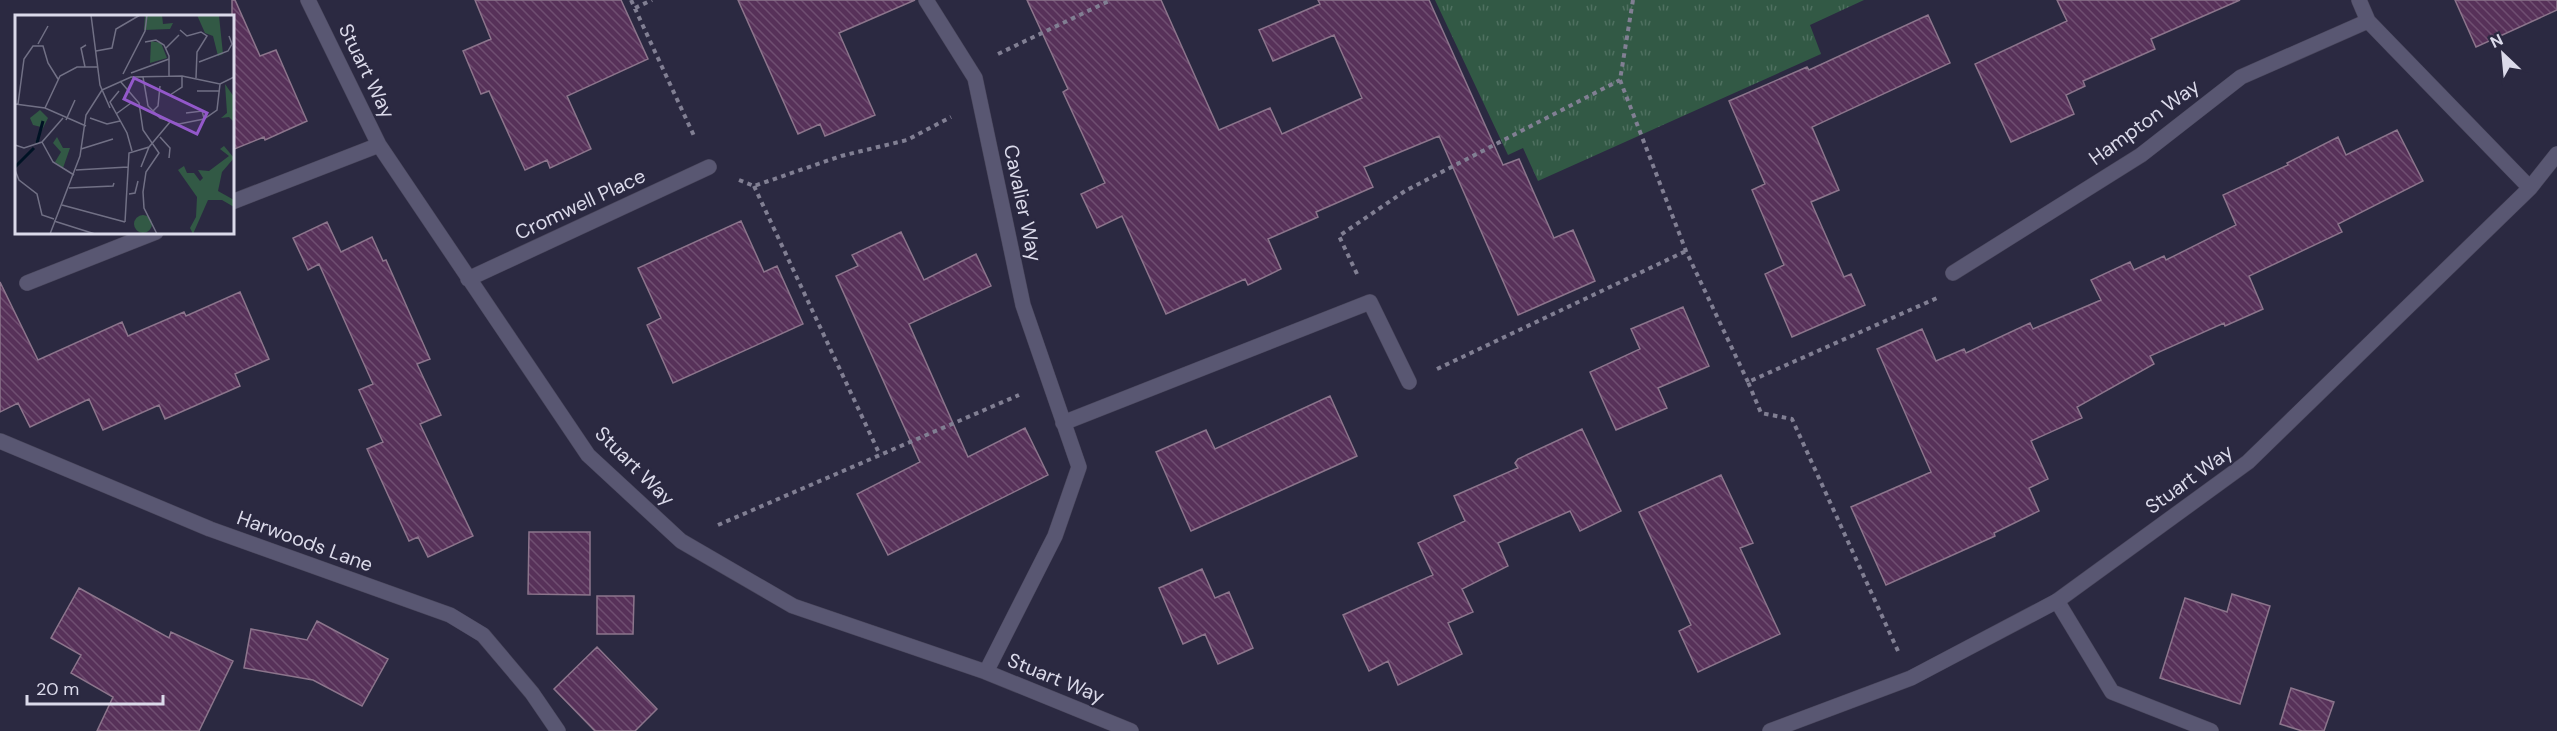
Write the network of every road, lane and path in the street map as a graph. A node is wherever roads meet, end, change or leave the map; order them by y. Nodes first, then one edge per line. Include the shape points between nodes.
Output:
1 (308, 0) edge
2 (631, 0) edge
3 (652, 0) edge
4 (926, 0) edge
5 (1111, 0) edge
6 (1633, 0) edge
7 (2359, 0) edge
8 (635, 8) junction
9 (2368, 21) junction
10 (969, 68) junction
11 (1620, 80) junction
12 (980, 101) junction
13 (380, 145) junction
14 (2557, 154) edge
15 (709, 167) junction
16 (754, 186) junction
17 (2530, 188) junction
18 (234, 201) edge
19 (151, 234) edge
20 (1686, 251) junction
21 (1953, 273) joint
22 (468, 279) junction
23 (27, 283) dead end
24 (1370, 302) junction
25 (1049, 382) junction
26 (1409, 382) joint
27 (1748, 382) junction
28 (1063, 423) junction
29 (0, 441) edge
30 (880, 455) junction
31 (681, 541) junction
32 (2057, 601) junction
33 (986, 672) junction
34 (1911, 678) junction
35 (558, 731) edge
36 (1131, 731) edge
37 (1770, 731) edge
38 (2211, 731) edge

1 - 13 street, Stuart Way
2 - 8 path
3 - 8 path
4 - 10 street, Cavalier Way
5 - 10 path
6 - 11 path
7 - 9 street
8 - 15 path
9 - 17 street
9 - 21 street, Hampton Way via 2241,77 2141,154
10 - 12 street, Cavalier Way
11 - 20 path
11 - 24 path via 1405,190 1339,236
12 - 16 path via 907,140 841,156
12 - 25 street, Cavalier Way via 1023,305
13 - 18 street
13 - 22 street, Stuart Way
14 - 17 street, Stuart Way
15 - 16 path
15 - 22 street, Cromwell Place
16 - 30 path
17 - 32 street, Stuart Way via 2248,462
19 - 23 street
20 - 26 path
20 - 27 path
21 - 27 path via 1939,297
22 - 31 street, Stuart Way via 588,455
24 - 26 street
24 - 28 street
25 - 28 street, Cavalier Way
25 - 30 path
27 - 34 path via 1761,413 1792,419
28 - 33 street, Cavalier Way via 1079,467 1055,536
29 - 35 street, Harwoods Lane via 210,529 450,615 483,635
30 - 31 path
31 - 33 street, Stuart Way via 793,606
32 - 34 street, Stuart Way
32 - 38 street via 2112,692
33 - 36 street, Stuart Way
34 - 37 street, Stuart Way

